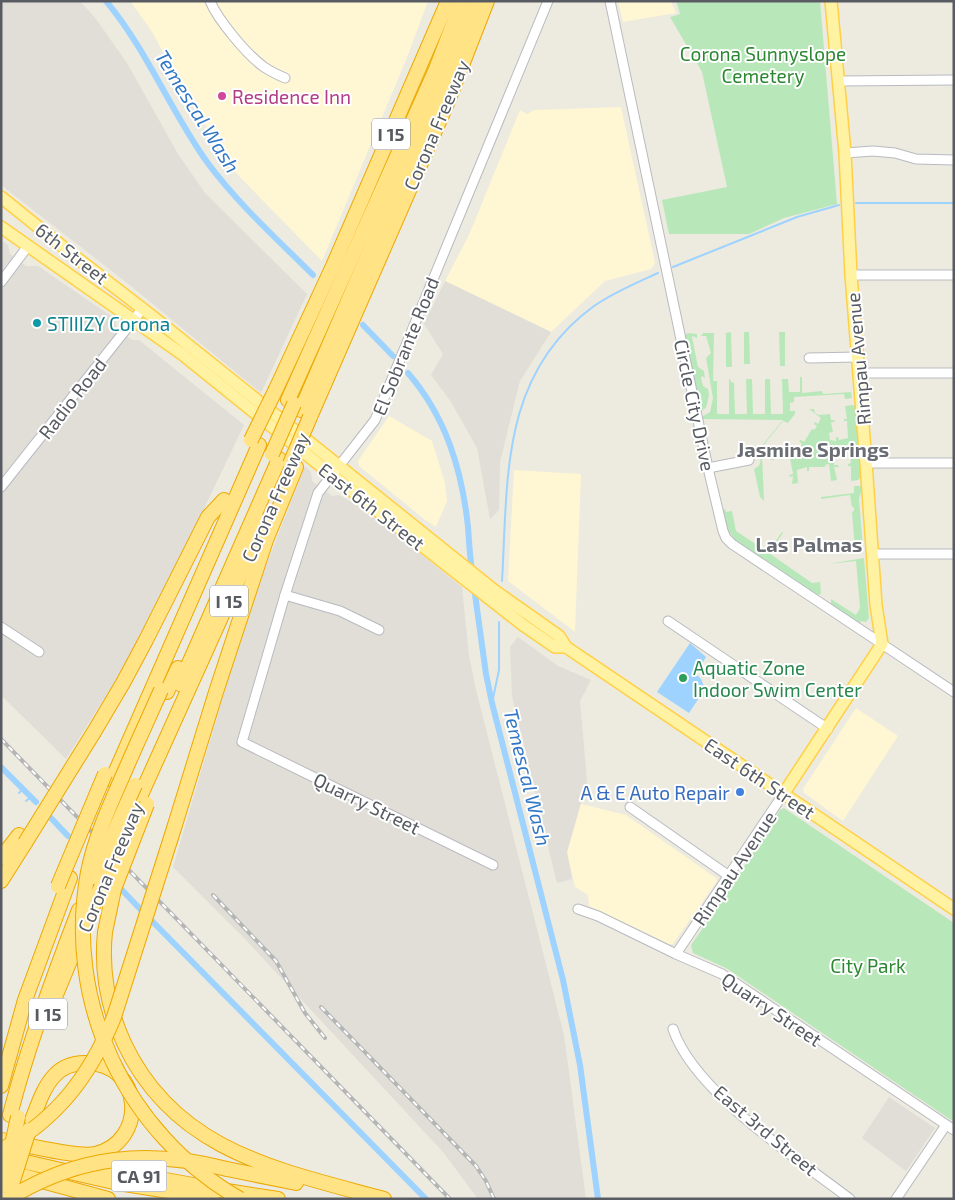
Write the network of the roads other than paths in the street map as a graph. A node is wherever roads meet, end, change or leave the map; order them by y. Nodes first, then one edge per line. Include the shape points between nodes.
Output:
1 (210, 1) edge
2 (448, 1) edge
3 (462, 1) edge
4 (474, 1) edge
5 (486, 1) edge
6 (548, 1) edge
7 (610, 1) edge
8 (831, 1) edge
9 (462, 16) junction
10 (285, 78) dead end
11 (954, 80) edge
12 (839, 81) junction
13 (845, 153) junction
14 (954, 160) edge
15 (1, 197) edge
16 (1, 228) edge
17 (28, 246) junction
18 (851, 275) junction
19 (954, 275) edge
20 (346, 279) junction
21 (1, 282) edge
22 (143, 308) junction
23 (134, 320) junction
24 (327, 323) junction
25 (857, 357) junction
26 (809, 358) dead end
27 (859, 373) junction
28 (954, 373) edge
29 (292, 402) junction
30 (273, 454) junction
31 (750, 460) dead end
32 (866, 463) junction
33 (954, 463) edge
34 (708, 468) junction
35 (335, 471) junction
36 (1, 487) edge
37 (224, 500) junction
38 (872, 554) junction
39 (954, 554) edge
40 (285, 595) junction
41 (668, 621) dead end
42 (1, 628) edge
43 (379, 630) dead end
44 (882, 644) junction
45 (566, 647) junction
46 (39, 652) dead end
47 (164, 691) junction
48 (954, 692) edge
49 (828, 729) junction
50 (242, 742) joint
51 (109, 777) junction
52 (784, 794) junction
53 (143, 801) junction
54 (630, 807) dead end
55 (22, 839) junction
56 (1, 858) edge
57 (492, 865) dead end
58 (729, 876) junction
59 (1, 880) edge
60 (64, 882) junction
61 (578, 909) dead end
62 (954, 910) edge
63 (84, 912) junction
64 (676, 954) junction
65 (673, 1029) dead end
66 (1, 1052) edge
67 (1, 1086) edge
68 (14, 1116) junction
69 (946, 1125) junction
70 (954, 1130) edge
71 (1, 1140) edge
72 (1, 1148) edge
73 (1, 1155) edge
74 (1, 1170) edge
75 (9, 1188) edge
76 (74, 1199) edge
77 (108, 1199) edge
78 (218, 1199) edge
79 (240, 1199) edge
80 (250, 1199) edge
81 (278, 1199) edge
82 (378, 1199) edge
83 (384, 1199) edge
84 (850, 1199) edge
85 (896, 1199) edge

1 - 10 street via 255,59 264,68
2 - 20 highway, Corona Freeway / I 15 via 412,89
3 - 9 highway
4 - 9 highway
5 - 20 highway, Corona Freeway / I 15 via 448,100
6 - 35 street, El Sobrante Road via 383,403 369,429
7 - 34 street, Circle City Drive
8 - 12 main road, Rimpau Avenue
9 - 20 highway via 449,26
9 - 20 highway via 465,30
11 - 12 street
12 - 13 main road, Rimpau Avenue
13 - 14 street via 895,153 916,159
13 - 18 main road, Rimpau Avenue
15 - 22 main road, 6th Street
16 - 17 main road, 6th Street
17 - 21 street
17 - 23 main road, 6th Street
18 - 19 street
18 - 25 main road, Rimpau Avenue
20 - 24 highway, Corona Freeway / I 15
20 - 24 highway, Corona Freeway / I 15
20 - 24 highway
22 - 23 street, Radio Road
22 - 35 main road, East 6th Street
23 - 35 main road, East 6th Street
23 - 36 street, Radio Road
24 - 29 highway, Corona Freeway / I 15
24 - 29 highway, Corona Freeway / I 15
24 - 29 highway
25 - 26 street
25 - 27 main road, Rimpau Avenue
27 - 28 street
27 - 32 main road, Rimpau Avenue
29 - 30 highway, Corona Freeway / I 15, bridge
29 - 30 highway
29 - 30 highway, Corona Freeway / I 15, bridge via 302,436 302,454
30 - 37 highway, Corona Freeway / I 15
30 - 47 highway
30 - 51 highway
30 - 53 highway, Corona Freeway / I 15
30 - 63 highway, bridge
30 - 72 highway, bridge via 266,540 104,1043 76,1088 58,1108 38,1126
31 - 34 street
32 - 33 street
32 - 38 main road, Rimpau Avenue
34 - 44 street, Circle City Drive via 726,538
35 - 40 street, El Sobrante Road via 318,493
35 - 45 main road, East 6th Street via 559,636
35 - 45 main road, East 6th Street via 493,602 555,647
37 - 51 highway, Corona Freeway / I 15
37 - 55 highway, bridge via 208,517 146,640 94,732
38 - 39 street
38 - 44 main road, Rimpau Avenue
40 - 43 street via 340,611
40 - 50 street, El Sobrante Road
41 - 49 street
42 - 46 street
44 - 48 street, Circle City Drive
44 - 49 main road, Rimpau Avenue
45 - 52 main road, East 6th Street
47 - 79 highway, bridge via 109,805 92,857 82,922 84,954 97,1023 115,1068 138,1107 177,1154 206,1178
47 - 80 highway, bridge via 116,806 100,855 92,905 94,979 119,1059 133,1086 178,1144 221,1180
49 - 52 main road, Rimpau Avenue
50 - 57 street, Quarry Street
51 - 60 highway, Corona Freeway / I 15, bridge
52 - 58 street, Rimpau Avenue
52 - 62 main road, East 6th Street
53 - 63 highway, Corona Freeway / I 15, bridge
53 - 83 highway, bridge via 114,889 103,957 110,1005 130,1056 144,1079 177,1114 212,1141 257,1162
54 - 58 street
55 - 56 highway
55 - 59 highway
58 - 64 street, Rimpau Avenue
60 - 66 highway, Corona Freeway / I 15 via 16,1003
60 - 67 highway
61 - 64 street, Quarry Street
63 - 68 highway, Corona Freeway / I 15
64 - 69 street, Quarry Street via 722,974
65 - 84 street, East 3rd Street via 688,1057 730,1104 765,1135
68 - 73 highway
68 - 75 highway, Corona Freeway / I 15, bridge
69 - 70 street, Quarry Street
69 - 85 street
71 - 75 highway, bridge via 84,1154 102,1152 115,1144 129,1124 131,1093 125,1080 107,1067 86,1063 66,1066 55,1074 47,1084 32,1120
72 - 81 highway, CA 91 via 95,1168
73 - 78 highway via 118,1183
74 - 75 highway, CA 91
75 - 76 highway, CA 91 via 41,1187
75 - 77 highway, CA 91
75 - 82 highway, bridge via 40,1182 90,1164 143,1157 198,1162

